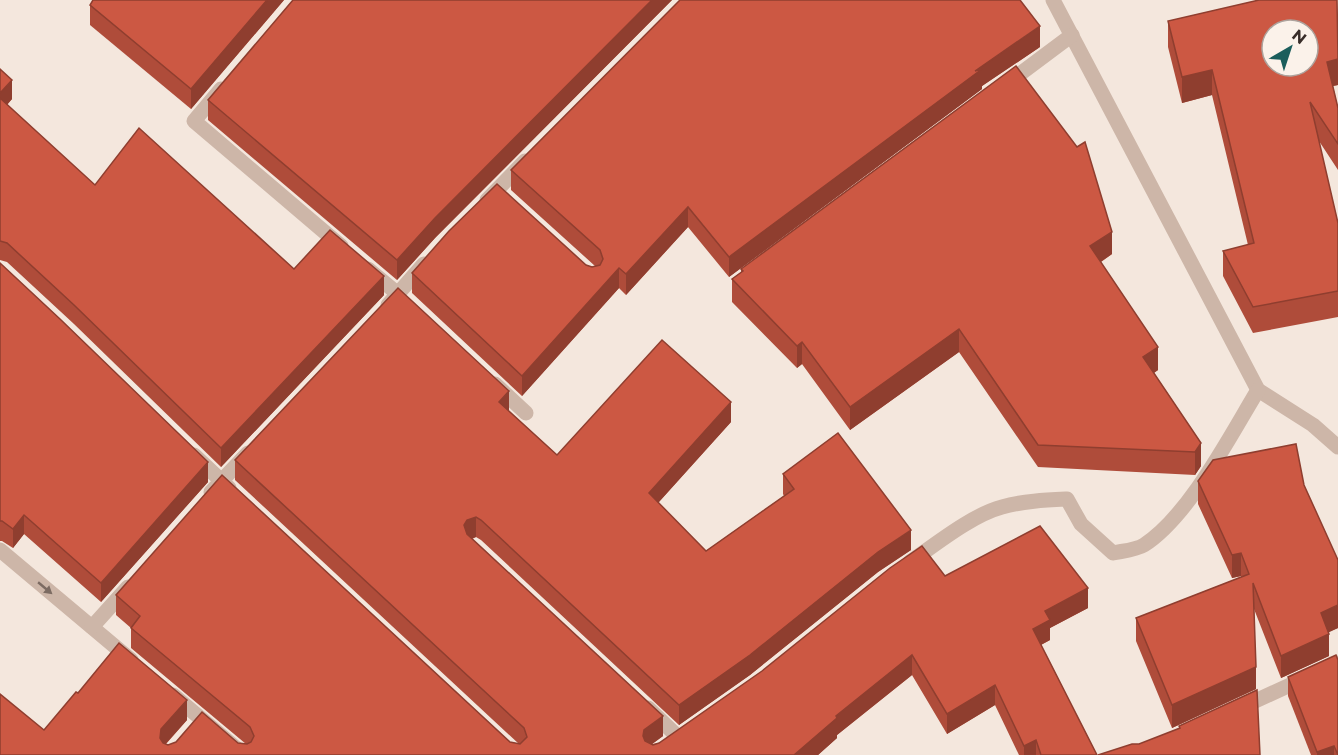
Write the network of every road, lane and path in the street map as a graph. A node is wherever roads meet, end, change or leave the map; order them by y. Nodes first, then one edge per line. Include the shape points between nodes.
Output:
1 (1053, 0) edge
2 (1072, 35) junction
3 (231, 78) edge
4 (996, 92) edge
5 (537, 149) edge
6 (473, 213) edge
7 (434, 253) edge
8 (401, 298) junction
9 (374, 320) edge
10 (483, 373) edge
11 (1258, 390) junction
12 (526, 413) dead end
13 (261, 439) edge
14 (1338, 447) edge
15 (187, 448) edge
16 (221, 481) junction
17 (239, 497) edge
18 (198, 507) edge
19 (0, 550) edge
20 (893, 574) edge
21 (138, 576) edge
22 (92, 627) junction
23 (1338, 663) edge
24 (146, 673) edge
25 (165, 688) edge
26 (636, 698) edge
27 (1231, 712) edge
28 (201, 718) junction
29 (694, 728) edge
30 (188, 733) edge
31 (678, 737) junction
32 (662, 749) edge
33 (244, 755) edge

1 - 2 street
2 - 4 street
2 - 11 street
3 - 8 street via 194,121
5 - 6 street via 501,194
7 - 8 street
8 - 9 street
10 - 12 street
11 - 14 street via 1313,425
11 - 20 street via 1203,481 1164,529 1142,547 1113,553 1081,524 1067,499 1036,501 1001,507 967,524
13 - 16 street
15 - 16 street
16 - 17 street
16 - 18 street
19 -> 22 street
21 - 22 street
22 - 24 street
23 - 27 street
25 - 28 street
26 - 31 street
28 - 30 street
28 - 33 street
29 - 31 street
31 - 32 street

